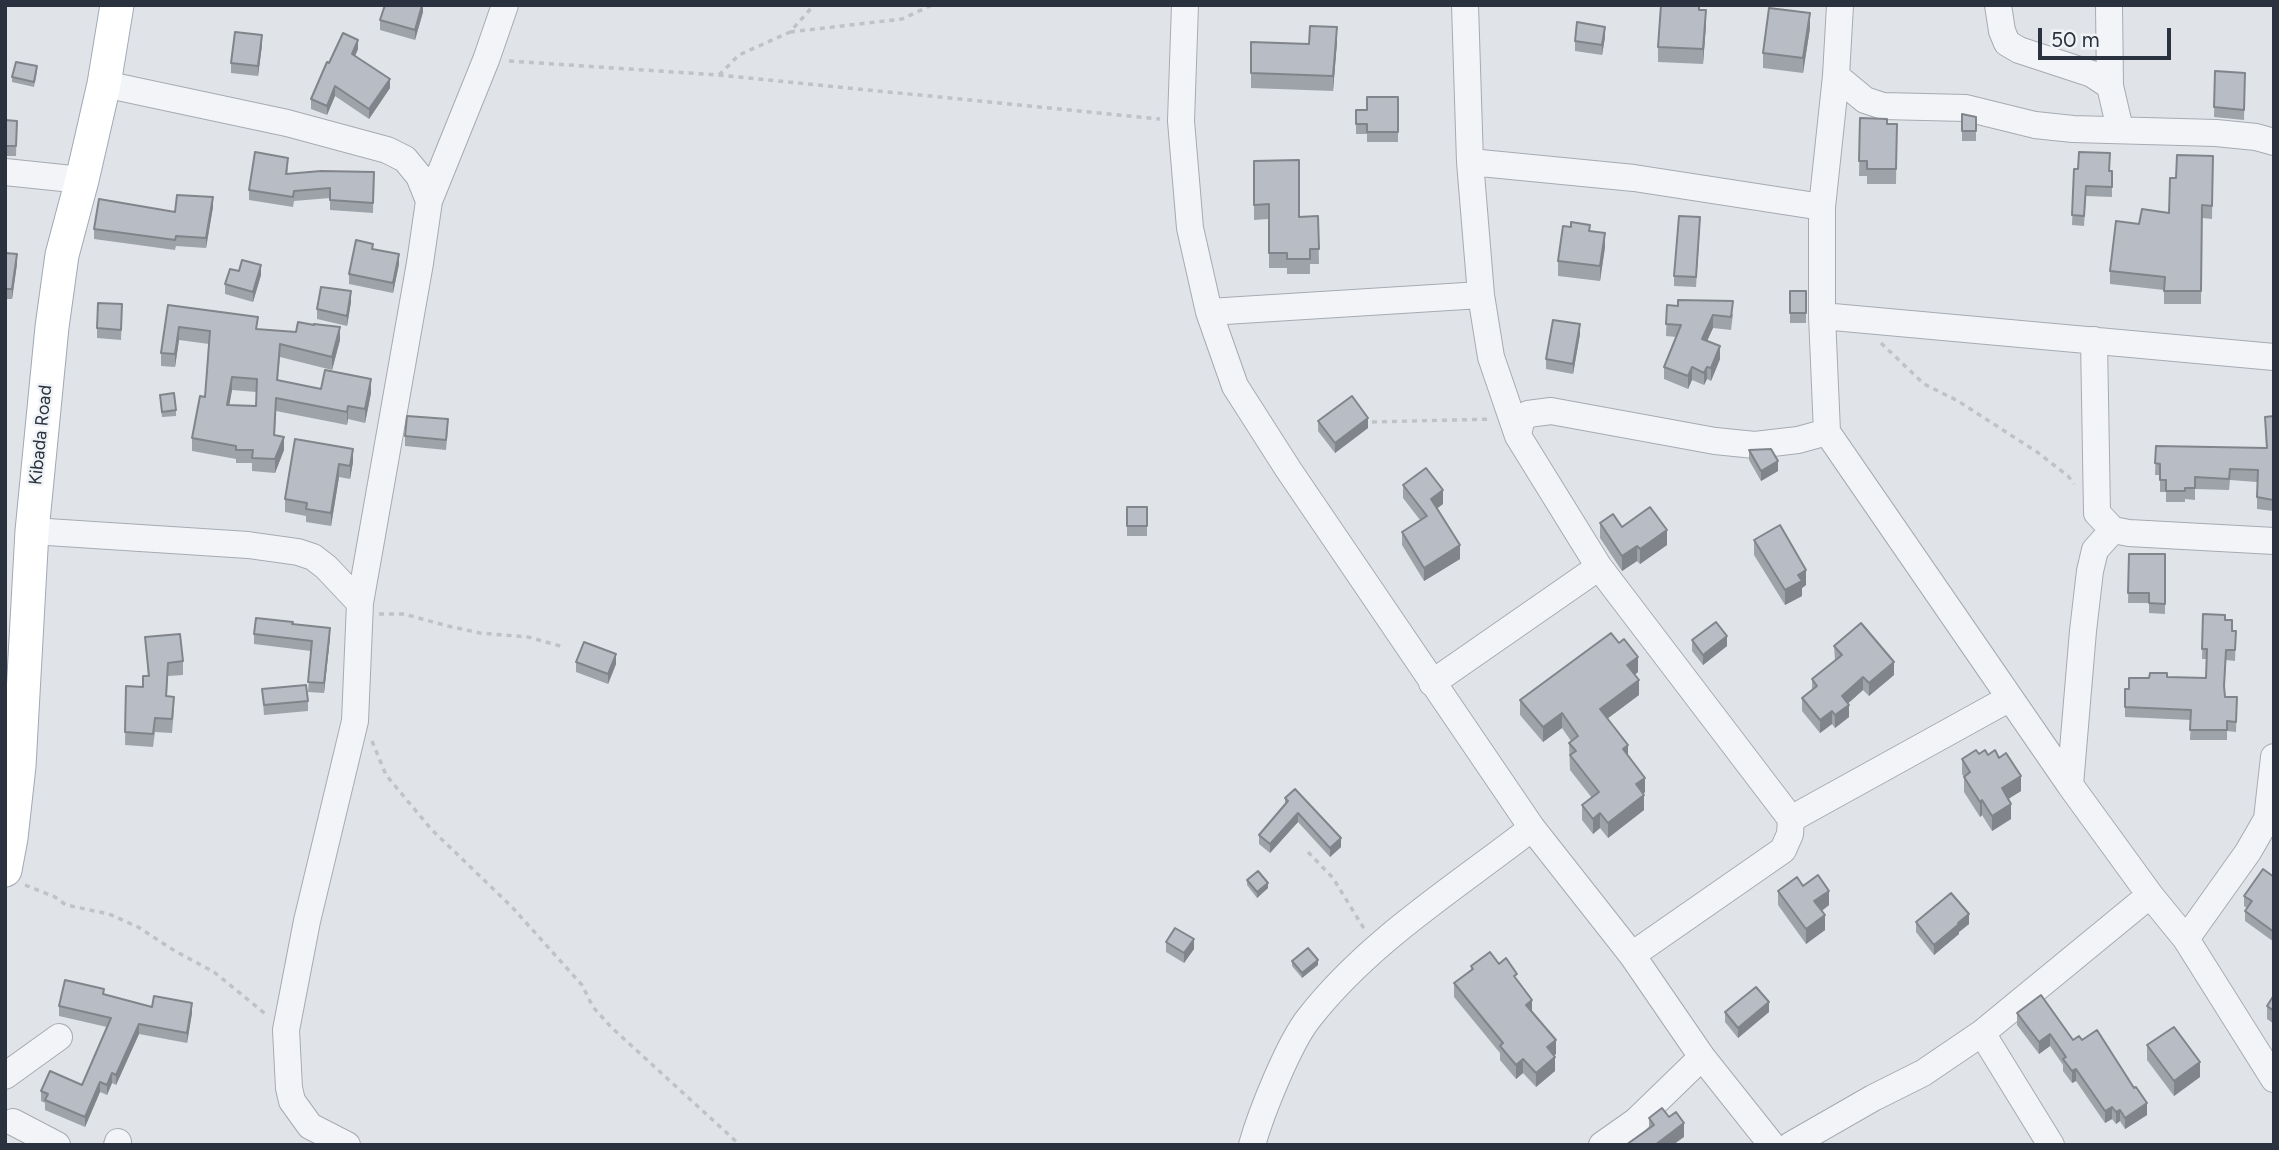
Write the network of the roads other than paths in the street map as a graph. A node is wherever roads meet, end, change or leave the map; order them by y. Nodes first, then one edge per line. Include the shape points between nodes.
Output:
1 (117, 5) edge
2 (505, 5) edge
3 (1185, 5) edge
4 (1465, 5) edge
5 (1998, 5) edge
6 (2109, 5) edge
7 (1837, 6) edge
8 (1836, 76) junction
9 (104, 84) junction
10 (2110, 86) junction
11 (2120, 129) junction
12 (2274, 142) edge
13 (1470, 162) junction
14 (5, 172) edge
15 (82, 180) junction
16 (429, 201) junction
17 (1822, 207) junction
18 (1481, 295) junction
19 (1209, 312) junction
20 (1822, 316) junction
21 (2094, 340) junction
22 (2274, 356) edge
23 (1515, 427) junction
24 (1827, 432) junction
25 (2105, 522) junction
26 (32, 531) junction
27 (2274, 541) edge
28 (1599, 567) junction
29 (360, 609) junction
30 (1432, 683) junction
31 (2010, 698) junction
32 (2274, 757) edge
33 (2070, 785) junction
34 (1791, 818) junction
35 (1532, 828) junction
36 (5, 869) edge
37 (2150, 895) junction
38 (2186, 939) junction
39 (1632, 956) junction
40 (1982, 1033) junction
41 (60, 1037) dead end
42 (1702, 1057) junction
43 (5, 1076) edge
44 (2274, 1079) edge
45 (5, 1095) edge
46 (8, 1136) edge
47 (57, 1145) edge
48 (347, 1145) edge
49 (1252, 1145) edge
50 (1602, 1145) edge
51 (1772, 1145) edge
52 (1791, 1145) edge
53 (2051, 1145) edge

1 - 9 main road, Kibada Road
2 - 16 street
3 - 19 street via 1181,121 1190,228
4 - 13 street
5 - 10 street via 2007,43 2092,74
6 - 10 street
7 - 8 street
8 - 11 street via 1865,100 1883,106 1966,108 2035,125
8 - 17 street
9 - 15 main road, Kibada Road
9 - 16 street via 287,123 387,150 405,159 419,176
10 - 11 street
11 - 12 street via 2216,133
13 - 17 street via 1634,178
13 - 18 street
14 - 15 street
15 - 26 main road, Kibada Road via 62,254 51,327
16 - 29 street
17 - 20 street
18 - 19 street
18 - 23 street via 1491,357
19 - 30 street via 1235,386
20 - 21 street
20 - 24 street
21 - 22 street
21 - 25 street
23 - 24 street via 1528,414 1551,411 1715,441 1755,444
23 - 28 street
24 - 31 street
25 - 27 street
25 - 33 street via 2090,571
26 - 29 street via 298,552 326,567
26 - 36 main road, Kibada Road via 19,766
28 - 30 street
28 - 34 street
29 - 48 street via 355,721 286,1030 292,1101 310,1126
30 - 35 street
31 - 33 street
31 - 34 street
32 - 38 street via 2267,819
33 - 37 street
34 - 39 street via 1783,850
35 - 39 street
35 - 49 street via 1376,949 1307,1020
37 - 38 street
37 - 40 street
38 - 44 street
39 - 42 street
40 - 52 street via 1923,1073
40 - 53 street
41 - 43 street
42 - 50 street via 1636,1121
42 - 51 street
45 - 46 street
46 - 47 street

